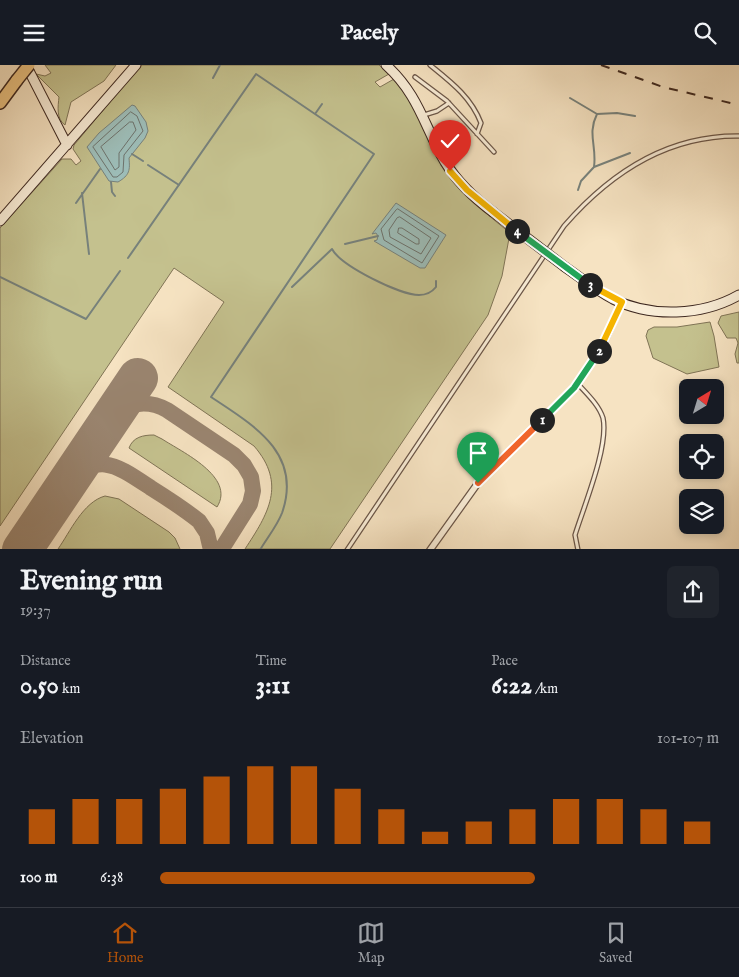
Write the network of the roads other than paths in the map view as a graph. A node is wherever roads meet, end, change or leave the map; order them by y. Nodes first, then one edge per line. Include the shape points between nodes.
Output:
1 (28, 65) edge
2 (136, 65) edge
3 (386, 65) edge
4 (430, 65) edge
5 (415, 77) dead end
6 (0, 103) edge
7 (449, 103) junction
8 (423, 116) junction
9 (477, 135) junction
10 (739, 136) edge
11 (67, 145) junction
12 (494, 152) dead end
13 (0, 221) edge
14 (739, 295) edge
15 (622, 302) junction
16 (578, 383) junction
17 (347, 549) edge
18 (430, 549) edge
19 (578, 549) edge

1 - 6 highway, bridge
1 - 11 street
2 - 11 street
3 - 8 street via 406,86
4 - 9 lane via 468,99 481,123
5 - 7 lane
7 - 8 lane
7 - 9 lane
8 - 15 street, bridge via 450,171 467,190 565,267
9 - 12 lane
10 - 17 lane via 700,139 646,158 622,171 579,209 564,226
11 - 13 street
14 - 15 street via 707,308 680,312 656,311
15 - 16 street via 602,347
16 - 18 street via 478,483
16 - 19 lane via 602,417 604,437 576,535

